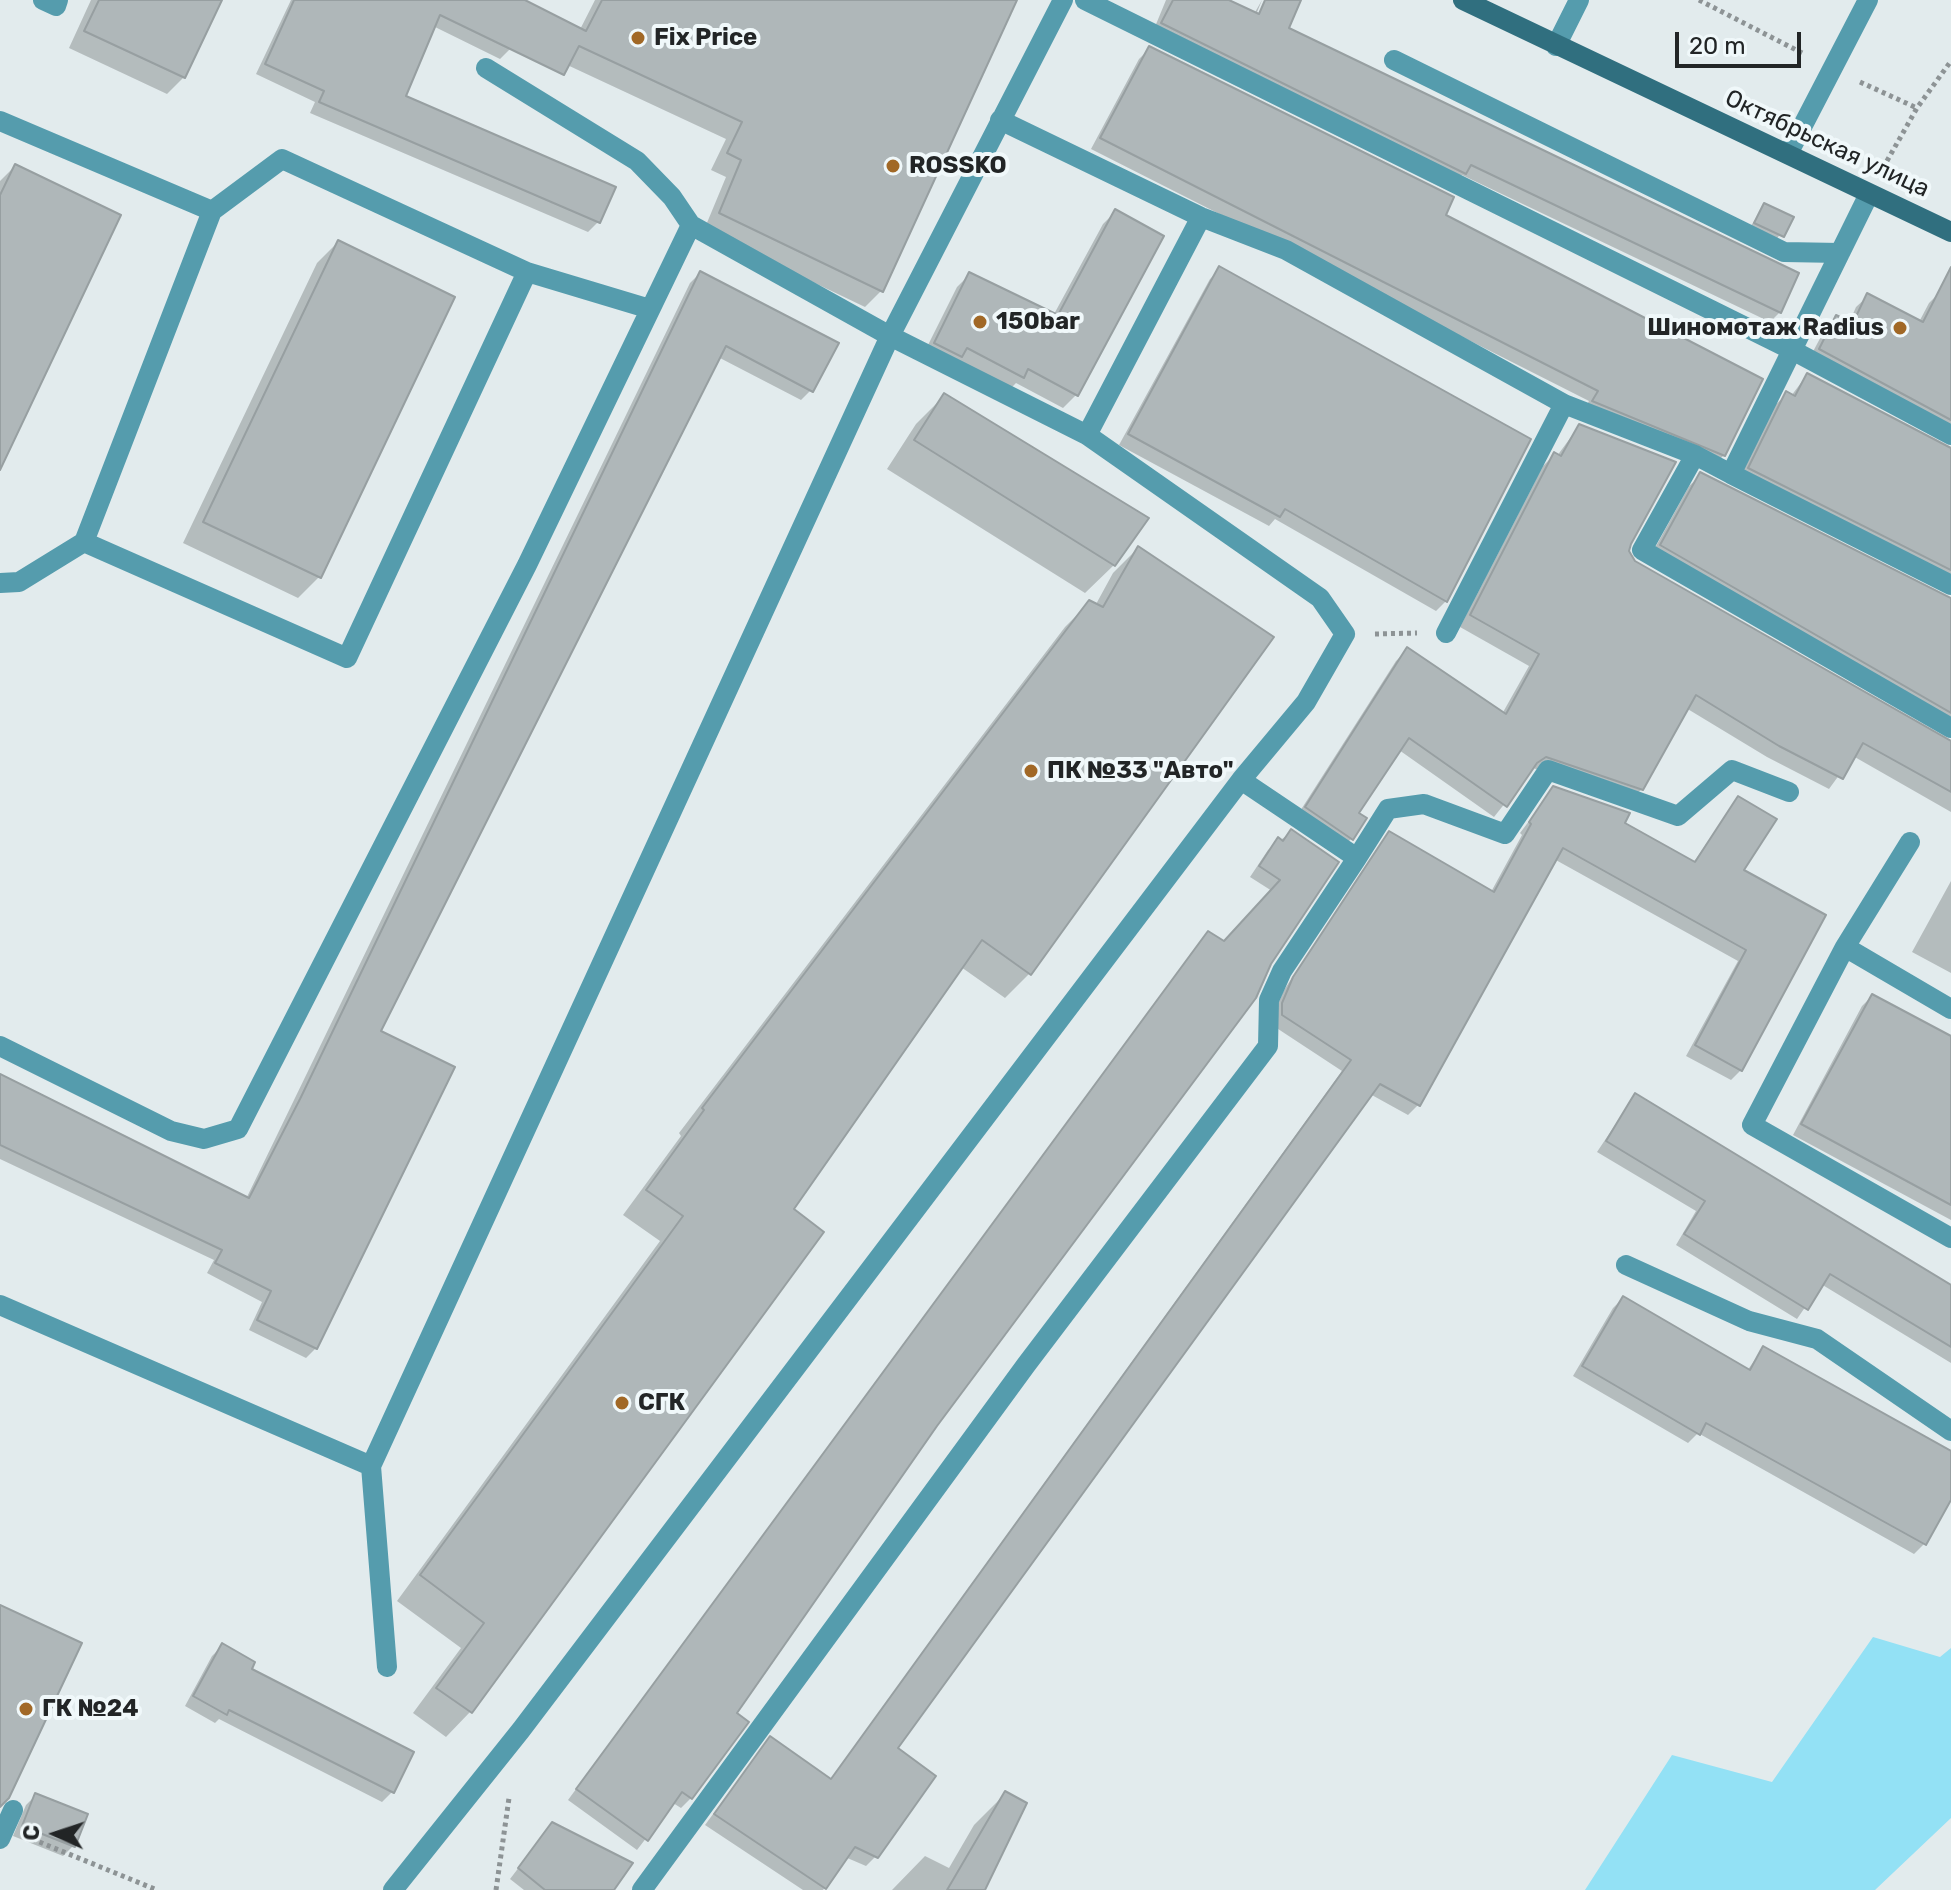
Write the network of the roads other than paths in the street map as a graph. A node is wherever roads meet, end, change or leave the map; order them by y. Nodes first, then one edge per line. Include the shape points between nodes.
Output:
1 (43, 0) edge
2 (58, 0) edge
3 (1063, 0) edge
4 (1085, 0) edge
5 (1463, 0) edge
6 (1579, 0) edge
7 (1868, 0) edge
8 (1556, 46) junction
9 (1394, 60) dead end
10 (486, 68) dead end
11 (1000, 120) junction
12 (0, 121) edge
13 (1788, 154) junction
14 (1869, 194) junction
15 (212, 211) junction
16 (1201, 217) junction
17 (691, 225) junction
18 (1951, 232) edge
19 (1840, 253) junction
20 (527, 272) junction
21 (650, 309) junction
22 (890, 336) junction
23 (1792, 350) junction
24 (1564, 404) junction
25 (1087, 435) junction
26 (1951, 435) edge
27 (1695, 455) junction
28 (1731, 474) junction
29 (84, 542) junction
30 (0, 583) edge
31 (1951, 585) edge
32 (1446, 633) road end
33 (1951, 728) edge
34 (1241, 780) junction
35 (1789, 792) dead end
36 (1910, 842) dead end
37 (1357, 858) junction
38 (1845, 947) junction
39 (1951, 1009) edge
40 (0, 1046) edge
41 (1951, 1238) edge
42 (1626, 1265) dead end
43 (0, 1305) edge
44 (1951, 1431) edge
45 (371, 1466) junction
46 (387, 1667) dead end
47 (393, 1890) edge
48 (642, 1890) edge

1 - 2 lane via 56,6
3 - 11 lane
4 - 23 lane
5 - 8 main road, Октябрьская улица
6 - 8 lane
7 - 13 lane
8 - 13 main road, Октябрьская улица
9 - 19 lane via 1784,252
10 - 17 lane via 637,161
11 - 16 lane
11 - 22 lane
12 - 15 lane
13 - 14 main road, Октябрьская улица
14 - 18 main road, Октябрьская улица
14 - 19 lane
15 - 20 lane via 282,159
15 - 29 lane
16 - 24 lane via 1286,250
16 - 25 lane
17 - 21 lane
17 - 22 lane
19 - 23 lane
20 - 21 lane
20 - 29 lane via 347,658
21 - 40 lane via 527,565 238,1129 204,1139 171,1131
22 - 25 lane
22 - 45 lane
23 - 26 lane
23 - 28 lane
24 - 27 lane
24 - 32 lane
25 - 34 lane via 1320,598 1345,634 1306,702
27 - 28 lane
27 - 33 lane via 1642,550
28 - 31 lane
29 - 30 lane via 19,582
34 - 37 lane
34 - 47 lane via 521,1730
35 - 37 lane via 1732,770 1678,816 1548,770 1505,834 1424,804 1388,809
36 - 38 lane
37 - 48 lane via 1282,971 1269,1000 1268,1046 1026,1365
38 - 39 lane
38 - 41 lane via 1752,1125
42 - 44 lane via 1749,1321 1817,1339
43 - 45 lane
45 - 46 lane

